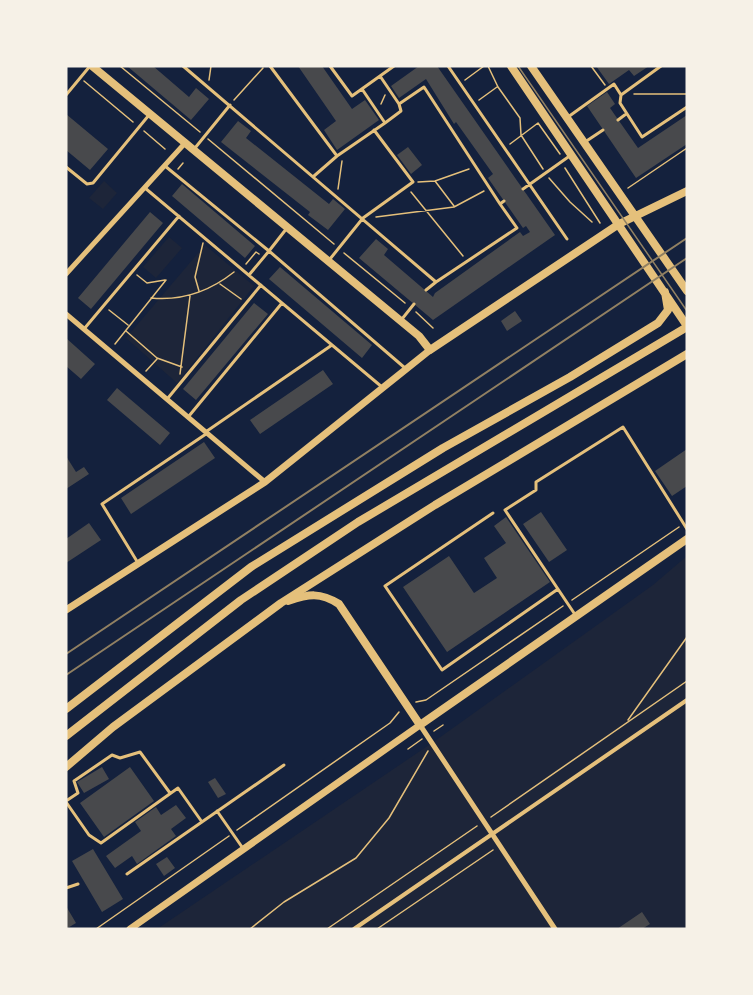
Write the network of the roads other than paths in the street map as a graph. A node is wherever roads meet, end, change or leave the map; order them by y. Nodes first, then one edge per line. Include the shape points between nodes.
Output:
1 (91, 66) edge
2 (183, 66) edge
3 (270, 66) edge
4 (330, 66) edge
5 (394, 66) edge
6 (448, 66) edge
7 (511, 66) edge
8 (531, 66) edge
9 (661, 66) edge
10 (380, 76) junction
11 (362, 89) junction
12 (66, 95) edge
13 (621, 95) junction
14 (399, 104) junction
15 (230, 105) junction
16 (687, 106) edge
17 (151, 114) junction
18 (626, 114) junction
19 (567, 118) junction
20 (618, 120) dead end
21 (385, 123) junction
22 (374, 130) junction
23 (603, 130) dead end
24 (186, 142) junction
25 (584, 143) junction
26 (194, 149) junction
27 (572, 154) junction
28 (337, 156) junction
29 (165, 166) junction
30 (66, 167) edge
31 (314, 176) junction
32 (529, 184) junction
33 (145, 188) junction
34 (523, 189) dead end
35 (687, 191) edge
36 (504, 201) dead end
37 (500, 204) junction
38 (636, 215) junction
39 (178, 216) junction
40 (363, 218) junction
41 (620, 224) junction
42 (288, 227) junction
43 (567, 239) dead end
44 (268, 251) junction
45 (328, 261) junction
46 (66, 274) edge
47 (249, 275) junction
48 (436, 282) junction
49 (261, 285) junction
50 (426, 290) dead end
51 (687, 291) edge
52 (665, 292) junction
53 (282, 303) junction
54 (412, 306) road end
55 (66, 314) edge
56 (401, 320) junction
57 (687, 327) edge
58 (84, 328) junction
59 (332, 345) junction
60 (430, 350) junction
61 (687, 354) edge
62 (406, 369) junction
63 (382, 387) junction
64 (168, 398) junction
65 (189, 416) junction
66 (208, 431) junction
67 (265, 482) junction
68 (493, 513) dead end
69 (687, 529) edge
70 (687, 539) edge
71 (139, 564) junction
72 (558, 589) junction
73 (280, 603) junction
74 (66, 610) edge
75 (577, 617) junction
76 (687, 700) edge
77 (66, 709) edge
78 (420, 725) junction
79 (66, 736) edge
80 (284, 765) dead end
81 (66, 767) edge
82 (170, 793) junction
83 (66, 802) edge
84 (218, 812) junction
85 (202, 822) junction
86 (493, 833) junction
87 (243, 849) junction
88 (128, 874) dead end
89 (78, 884) dead end
90 (66, 888) edge
91 (129, 929) edge
92 (354, 929) edge
93 (555, 929) edge

1 - 12 lane
1 - 17 main road
2 - 15 lane
3 - 28 lane
4 - 11 lane via 352,96
5 - 10 lane
6 - 32 lane
7 - 27 main road
8 - 19 main road
9 - 13 lane
10 - 11 lane
10 - 14 lane
11 - 21 lane
13 - 18 lane via 620,103
13 - 19 lane via 614,84
14 - 21 lane via 401,111
14 - 37 lane via 424,87
15 - 26 lane
15 - 31 lane
16 - 18 lane via 642,137
17 - 24 main road
17 - 30 lane via 93,183 87,184
18 - 20 lane
19 - 25 main road
21 - 22 lane
22 - 28 lane
22 - 40 lane via 413,182
23 - 25 lane
24 - 26 main road
24 - 29 street
25 - 38 main road
26 - 42 main road
27 - 32 lane
27 - 41 main road
28 - 31 lane
29 - 33 street
29 - 44 lane
31 - 40 lane
32 - 34 lane
32 - 43 lane
33 - 39 lane
33 - 46 street
35 - 38 main road
36 - 37 lane
37 - 48 lane via 517,228
38 - 41 main road
38 - 51 main road
39 - 47 lane
39 - 58 lane
40 - 45 lane
40 - 48 lane
41 - 52 main road
41 - 60 main road
42 - 44 lane
42 - 45 main road
44 - 47 lane
44 - 62 lane
45 - 56 main road
47 - 49 lane
48 - 50 lane
49 - 53 lane
49 - 64 lane
52 - 57 main road
52 - 77 main road via 668,310 658,323 433,454 251,567
53 - 59 lane
53 - 65 lane
54 - 56 lane
55 - 58 street
56 - 60 main road
57 - 79 main road via 358,522 261,587
58 - 64 street
59 - 63 lane
59 - 66 lane
60 - 62 street
61 - 73 main road via 426,510
62 - 63 street
63 - 67 street
64 - 65 street
65 - 66 street
66 - 67 street
66 - 71 lane via 102,504
67 - 71 street
68 - 72 lane via 386,586 442,670
69 - 72 lane via 623,427 537,482 536,490 505,510
70 - 75 main road
71 - 74 street
72 - 75 lane
73 - 78 main road via 315,593 339,604
73 - 81 main road via 113,727
75 - 78 main road
76 - 86 street
78 - 86 street
78 - 87 street
80 - 84 lane
82 - 83 lane via 101,843 89,835
82 - 83 lane via 140,752 120,758 112,755 74,781 78,793
82 - 85 lane via 178,788
84 - 85 lane
84 - 87 lane
85 - 88 lane
86 - 92 street
86 - 93 street
87 - 91 street
89 - 90 lane

